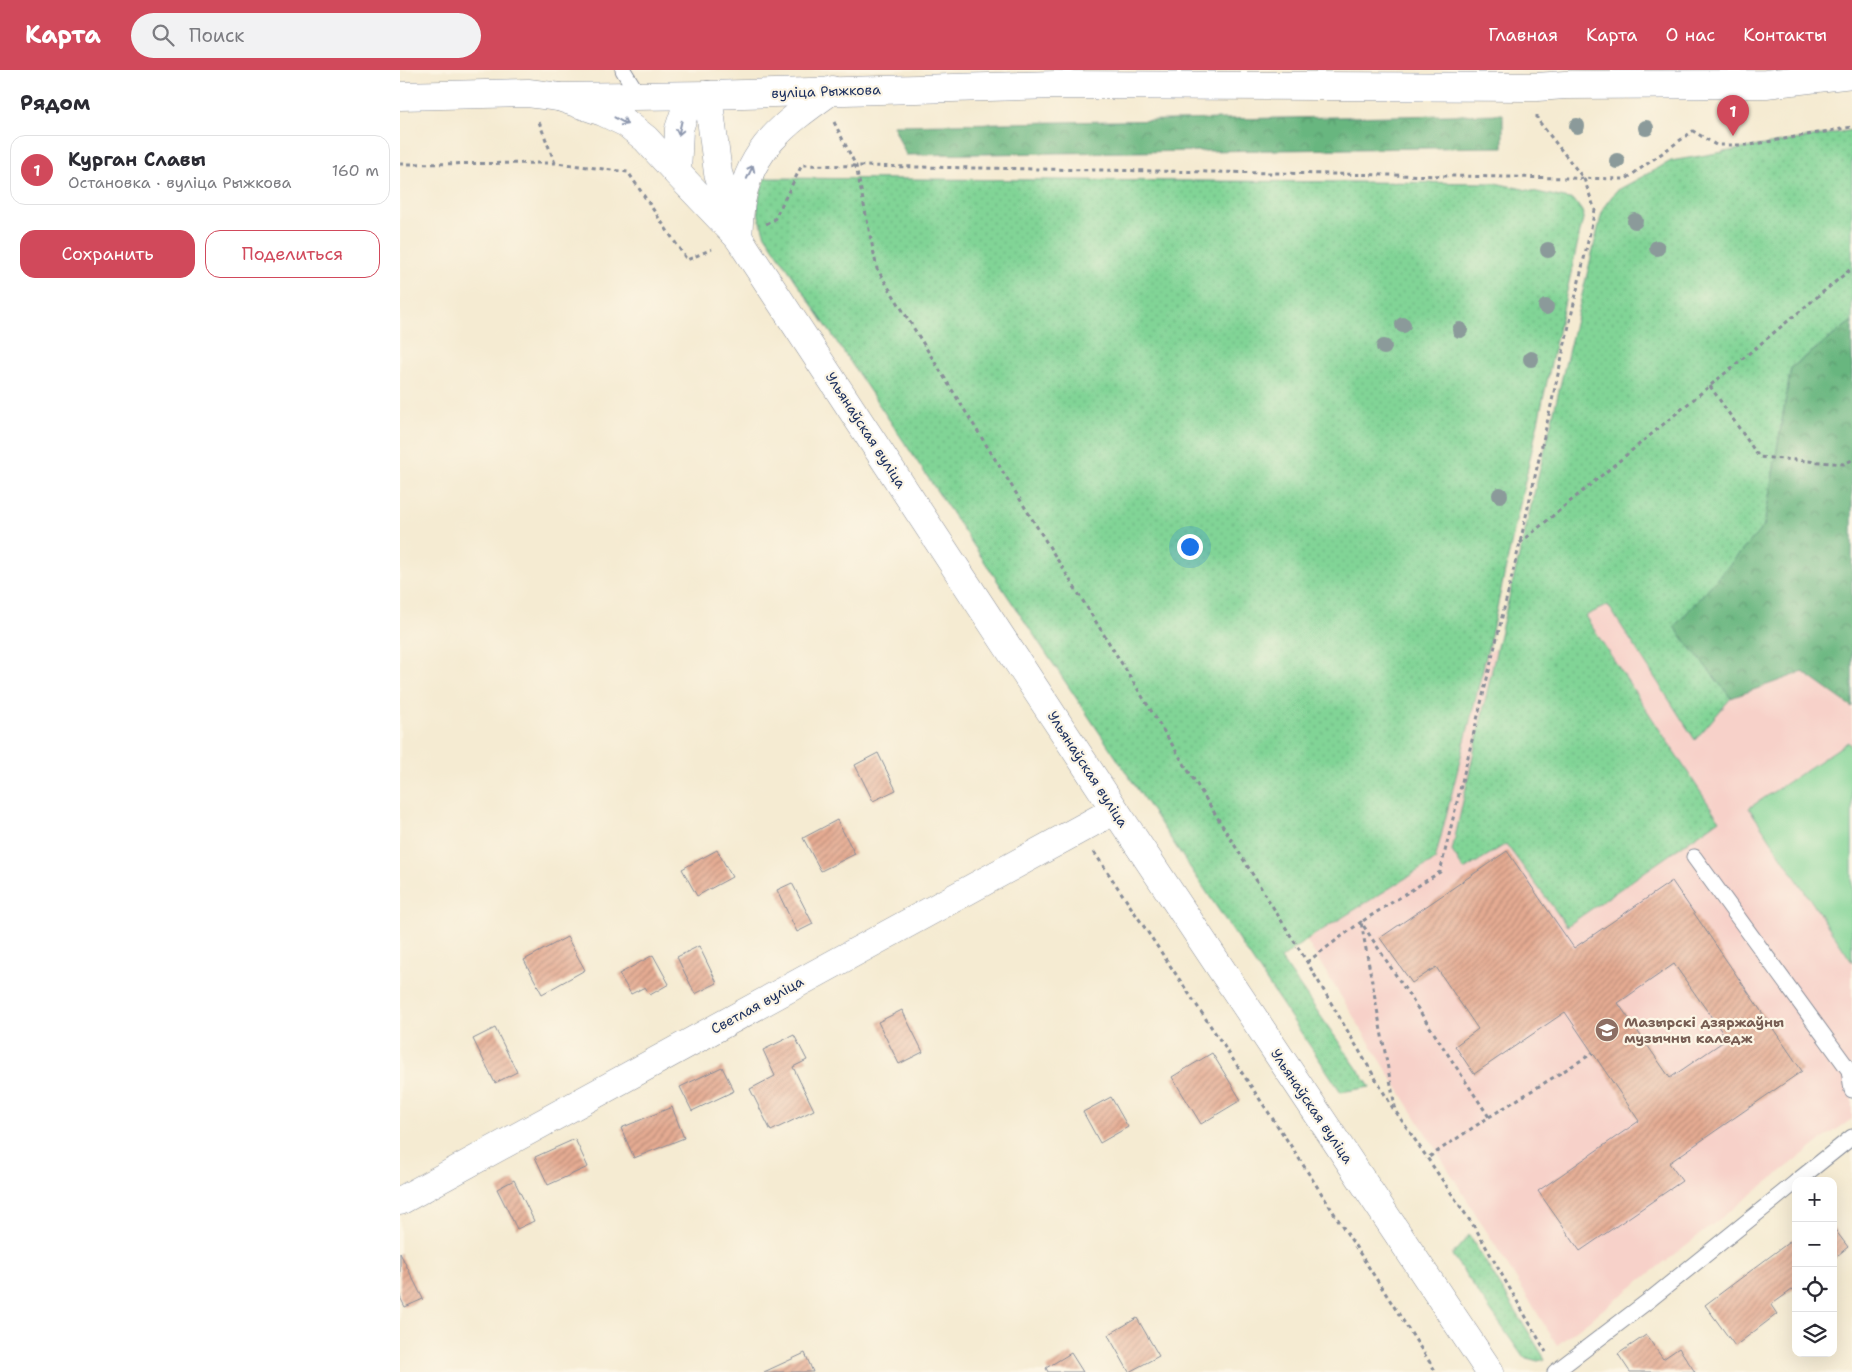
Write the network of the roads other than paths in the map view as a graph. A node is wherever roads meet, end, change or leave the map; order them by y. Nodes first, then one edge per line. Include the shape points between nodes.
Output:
1 (623, 70) edge
2 (1852, 74) edge
3 (1053, 77) edge
4 (832, 90) junction
5 (708, 95) junction
6 (400, 96) edge
7 (639, 96) junction
8 (560, 97) junction
9 (677, 174) junction
10 (738, 237) junction
11 (1115, 810) junction
12 (1694, 857) dead end
13 (1852, 1090) edge
14 (1852, 1136) edge
15 (1801, 1177) edge
16 (1792, 1184) edge
17 (400, 1201) edge
18 (1556, 1371) edge
19 (1490, 1372) edge

1 - 7 lane
2 - 3 main road, вуліца Рыжкова via 1766,84 1537,87
3 - 4 main road, вуліца Рыжкова
4 - 5 main road, вуліца Рыжкова
10 -> 4 main road via 740,203 749,173 770,140
5 - 7 main road, вуліца Рыжкова
5 -> 9 main road via 685,112 679,129
5 - 10 main road via 718,173
6 - 8 main road, вуліца Рыжкова via 528,93
7 - 8 main road, вуліца Рыжкова
8 -> 9 main road, Ульянаўская вуліца via 626,123 646,139
9 - 10 main road, Ульянаўская вуліца
10 - 11 main road, Ульянаўская вуліца
11 - 17 main road, Светлая вуліца
11 - 19 main road, Ульянаўская вуліца
12 - 13 lane via 1849,1070
14 - 15 lane
16 - 18 lane

